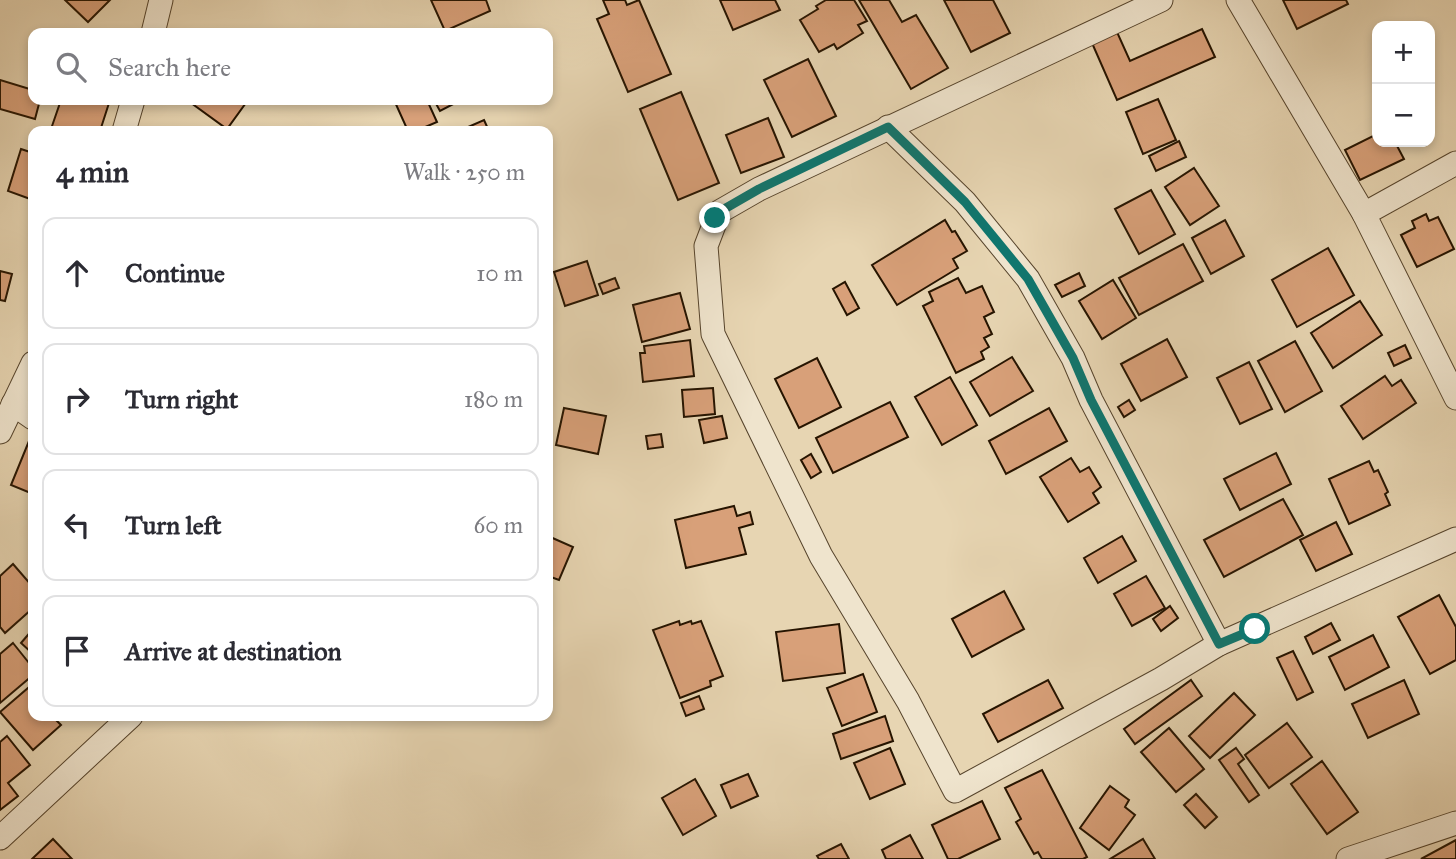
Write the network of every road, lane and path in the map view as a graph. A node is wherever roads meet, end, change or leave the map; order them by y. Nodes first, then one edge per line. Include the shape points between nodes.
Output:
1 (161, 0) edge
2 (1161, 0) edge
3 (1238, 0) edge
4 (154, 28) edge
5 (132, 105) edge
6 (125, 126) edge
7 (888, 127) junction
8 (1456, 163) edge
9 (1364, 214) junction
10 (28, 373) edge
11 (1456, 398) edge
12 (13, 404) junction
13 (28, 414) edge
14 (0, 432) edge
15 (1456, 539) edge
16 (1219, 644) junction
17 (126, 721) edge
18 (1456, 823) edge
19 (0, 838) edge
20 (1348, 859) edge

1 - 4 street
2 - 7 street
3 - 9 street
5 - 6 street
7 - 16 street via 965,202 1028,279
7 - 16 street via 719,212 706,246 713,334 821,556 908,701 955,791
8 - 9 street
9 - 11 street
10 - 12 street
12 - 13 street
12 - 14 street
15 - 16 street
17 - 19 street
18 - 20 street

